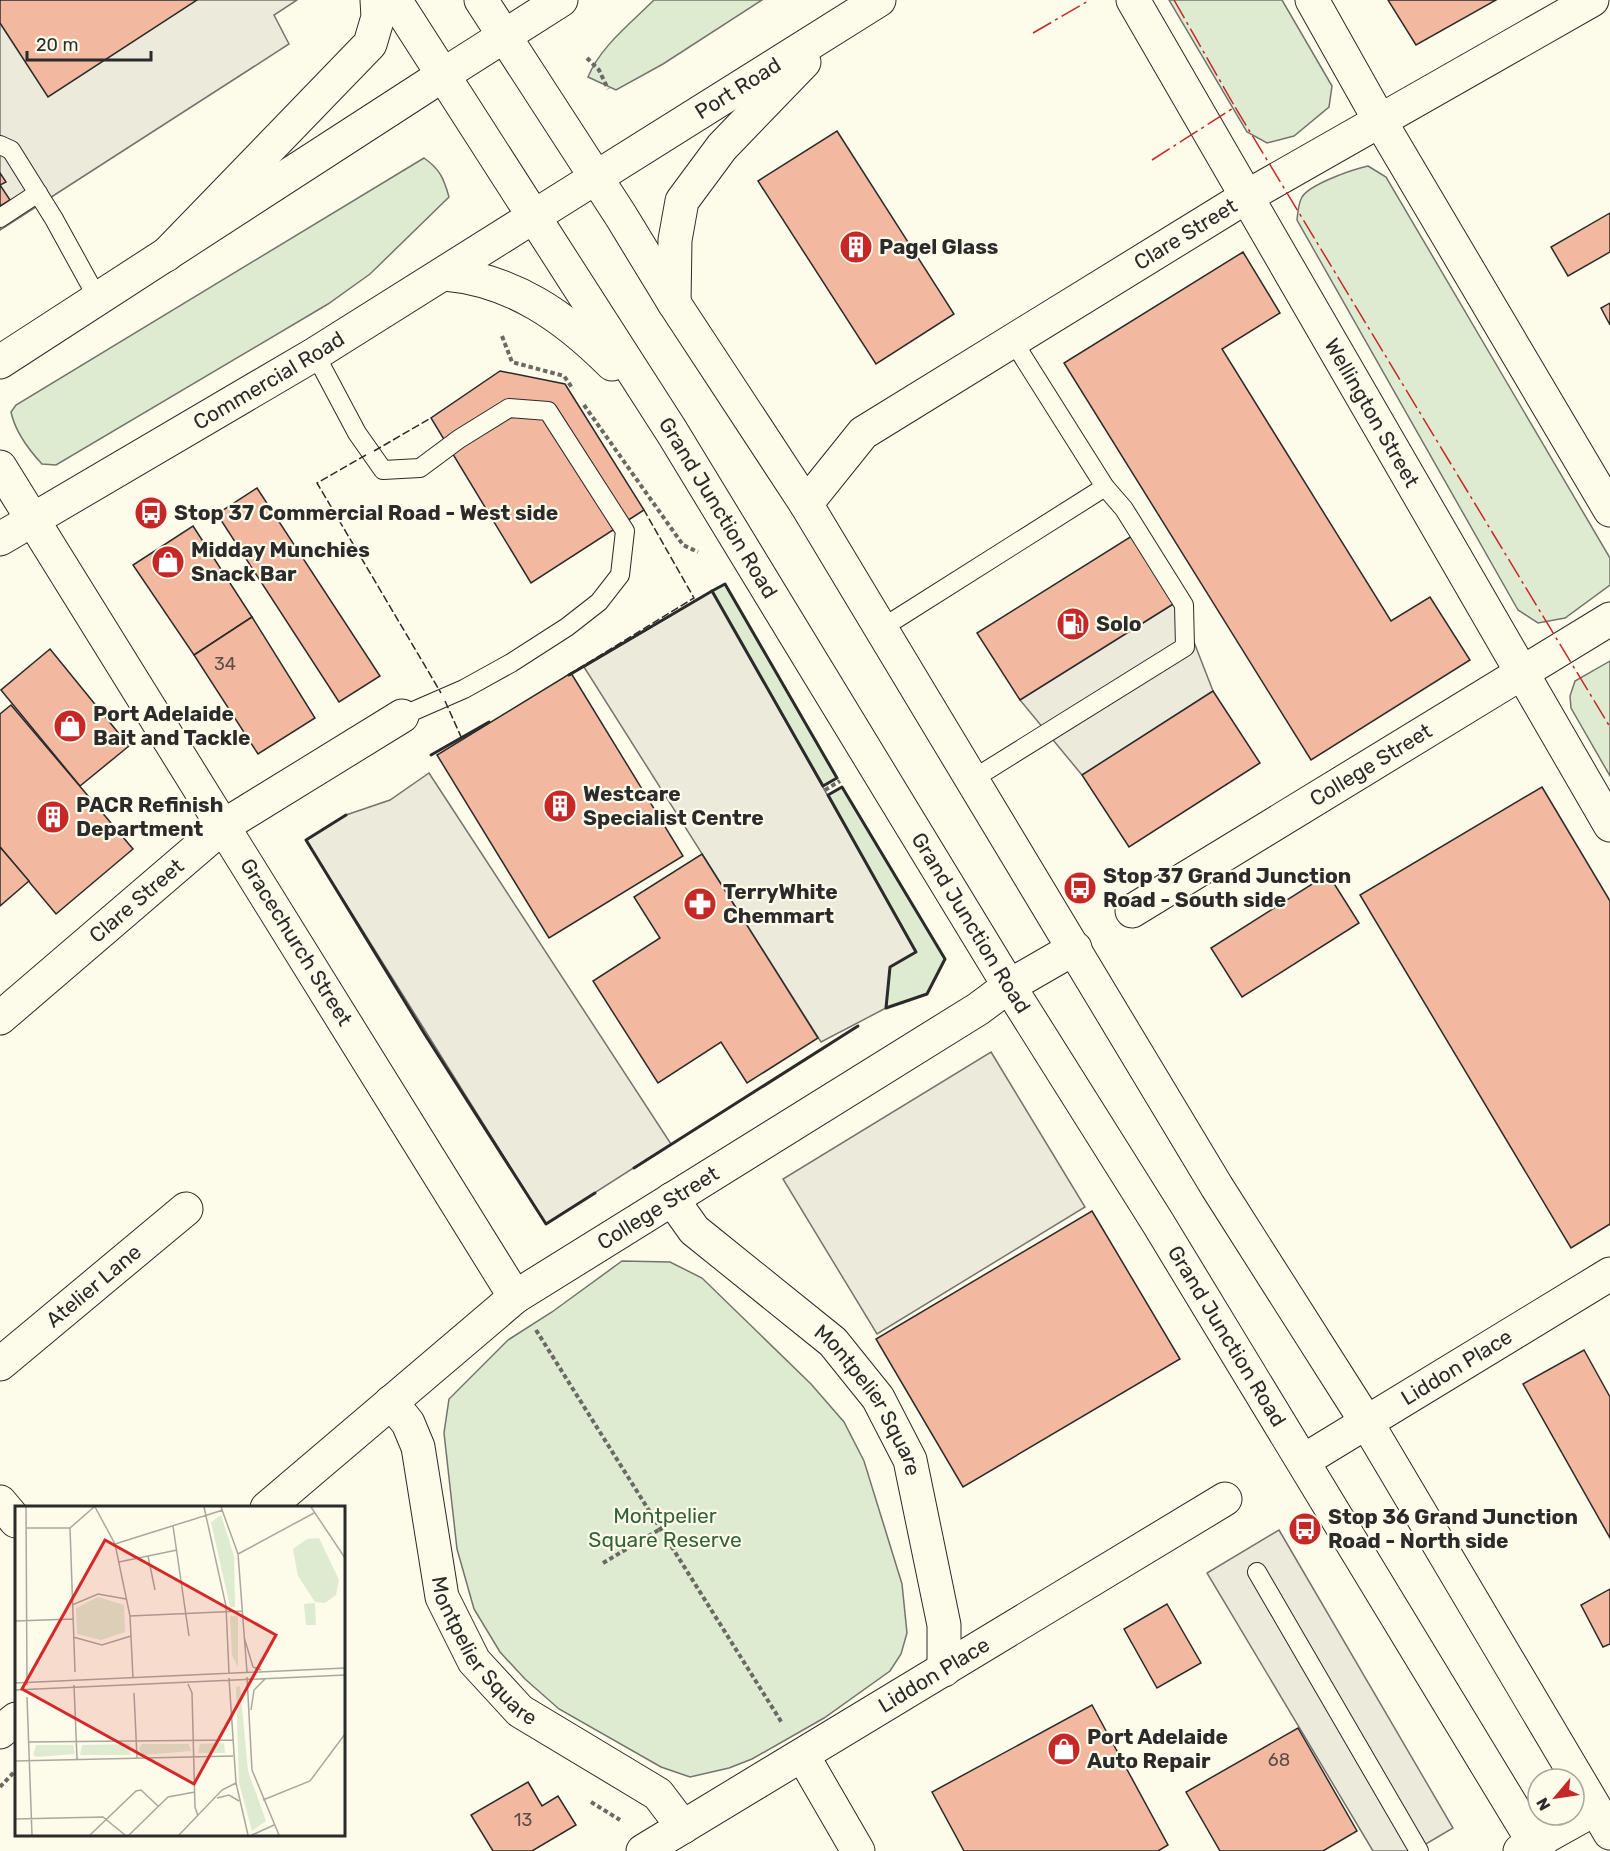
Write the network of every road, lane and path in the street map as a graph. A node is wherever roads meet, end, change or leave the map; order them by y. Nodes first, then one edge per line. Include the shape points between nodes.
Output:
1 (377, 0) edge
2 (395, 0) edge
3 (481, 0) edge
4 (561, 0) edge
5 (879, 0) edge
6 (1133, 0) edge
7 (1312, 0) edge
8 (1592, 0) edge
9 (840, 24) junction
10 (505, 35) junction
11 (587, 58) dead end
12 (443, 75) junction
13 (608, 88) dead end
14 (1380, 121) junction
15 (5, 147) edge
16 (596, 178) junction
17 (38, 194) junction
18 (1246, 197) junction
19 (533, 217) junction
20 (0, 218) edge
21 (166, 255) junction
22 (445, 274) junction
23 (98, 299) junction
24 (674, 303) junction
25 (502, 336) dead end
26 (1013, 341) junction
27 (315, 354) junction
28 (0, 362) edge
29 (577, 395) dead end
30 (584, 404) dead end
31 (672, 432) junction
32 (0, 467) edge
33 (1105, 488) junction
34 (807, 504) junction
35 (1610, 510) edge
36 (30, 519) junction
37 (0, 538) edge
38 (702, 554) dead end
39 (1610, 619) edge
40 (882, 628) junction
41 (1523, 670) junction
42 (402, 716) joint
43 (845, 778) dead end
44 (972, 780) junction
45 (825, 790) dead end
46 (225, 825) junction
47 (1610, 825) edge
48 (1132, 911) dead end
49 (1075, 948) junction
50 (1009, 986) junction
51 (0, 1018) edge
52 (672, 1199) junction
53 (186, 1209) dead end
54 (1610, 1274) edge
55 (515, 1297) junction
56 (0, 1364) edge
57 (391, 1402) junction
58 (1367, 1424) junction
59 (1303, 1461) junction
60 (1225, 1499) dead end
61 (0, 1502) edge
62 (269, 1506) edge
63 (15, 1520) edge
64 (662, 1528) junction
65 (603, 1563) dead end
66 (1257, 1572) dead end
67 (944, 1670) junction
68 (15, 1720) edge
69 (0, 1732) edge
70 (802, 1756) junction
71 (15, 1771) edge
72 (0, 1787) edge
73 (1603, 1821) edge
74 (683, 1827) junction
75 (1531, 1848) edge
76 (643, 1851) edge
77 (858, 1851) edge
78 (1419, 1851) edge

1 - 21 main road via 378,17 370,44
2 - 12 main road, Grand Junction Road
3 - 10 main road
4 - 10 main road
5 - 9 main road, Port Road
6 - 18 main road, Wellington Street
7 - 14 main road
8 - 14 main road, Clare Street
9 - 16 main road, Port Road
9 - 24 main road via 722,147 682,201 675,240
10 - 12 main road
10 - 16 main road
11 - 13 path
12 - 19 main road, Grand Junction Road
12 - 21 main road
14 - 18 main road, Clare Street
14 - 35 main road
15 - 17 lane
16 - 19 main road, Port Road
16 - 24 main road
17 - 20 lane
17 - 23 lane
18 - 26 main road, Clare Street
18 - 41 main road, Wellington Street
19 - 22 main road, Commercial Road
19 - 31 main road, Grand Junction Road
21 - 23 main road
22 - 27 main road, Commercial Road
22 - 31 main road via 468,276 517,292 579,331
23 - 28 main road
24 - 34 main road
25 - 29 path via 512,362 564,376
26 - 33 lane
26 - 34 main road, Clare Street via 863,433
27 - 36 main road, Commercial Road
27 - 42 lane via 357,433 383,470 420,468 509,408 548,411 625,531 620,575 599,602 511,663
30 - 38 path via 683,545
31 - 50 main road, Grand Junction Road
32 - 36 main road, Gracechurch Street
33 - 40 lane
33 - 44 lane via 1124,509 1184,605 1185,647
34 - 40 main road
36 - 37 main road, Commercial Road
36 - 46 main road, Gracechurch Street
39 - 41 main road, College Street
40 - 44 main road
41 - 47 main road, Wellington Street
41 - 48 main road, College Street
42 - 46 main road, Clare Street
43 - 45 path
44 - 49 main road
46 - 51 main road, Clare Street
46 - 55 main road, Gracechurch Street
49 - 50 main road, College Street
49 - 58 main road via 1218,1187
50 - 52 main road, College Street
50 - 59 main road, Grand Junction Road
52 - 55 main road, College Street
52 - 67 main road, Montpelier Square via 694,1230 833,1342 878,1398 910,1460 944,1625
53 - 56 main road, Atelier Lane
54 - 58 main road, Liddon Place
55 - 57 main road, College Street
55 - 64 path
57 - 62 main road, College Street
57 - 74 main road, Montpelier Square via 408,1423 417,1447 442,1597 474,1661 520,1711 658,1794
58 - 59 main road, Liddon Place
58 - 73 main road
59 - 75 main road, Grand Junction Road
60 - 67 main road, Liddon Place
61 - 63 main road
64 - 65 path
64 - 70 path
66 - 78 lane
67 - 70 main road, Liddon Place
68 - 69 main road
70 - 74 main road, Liddon Place
70 - 77 main road
71 - 72 path
73 - 75 main road
74 - 76 main road, Liddon Place

